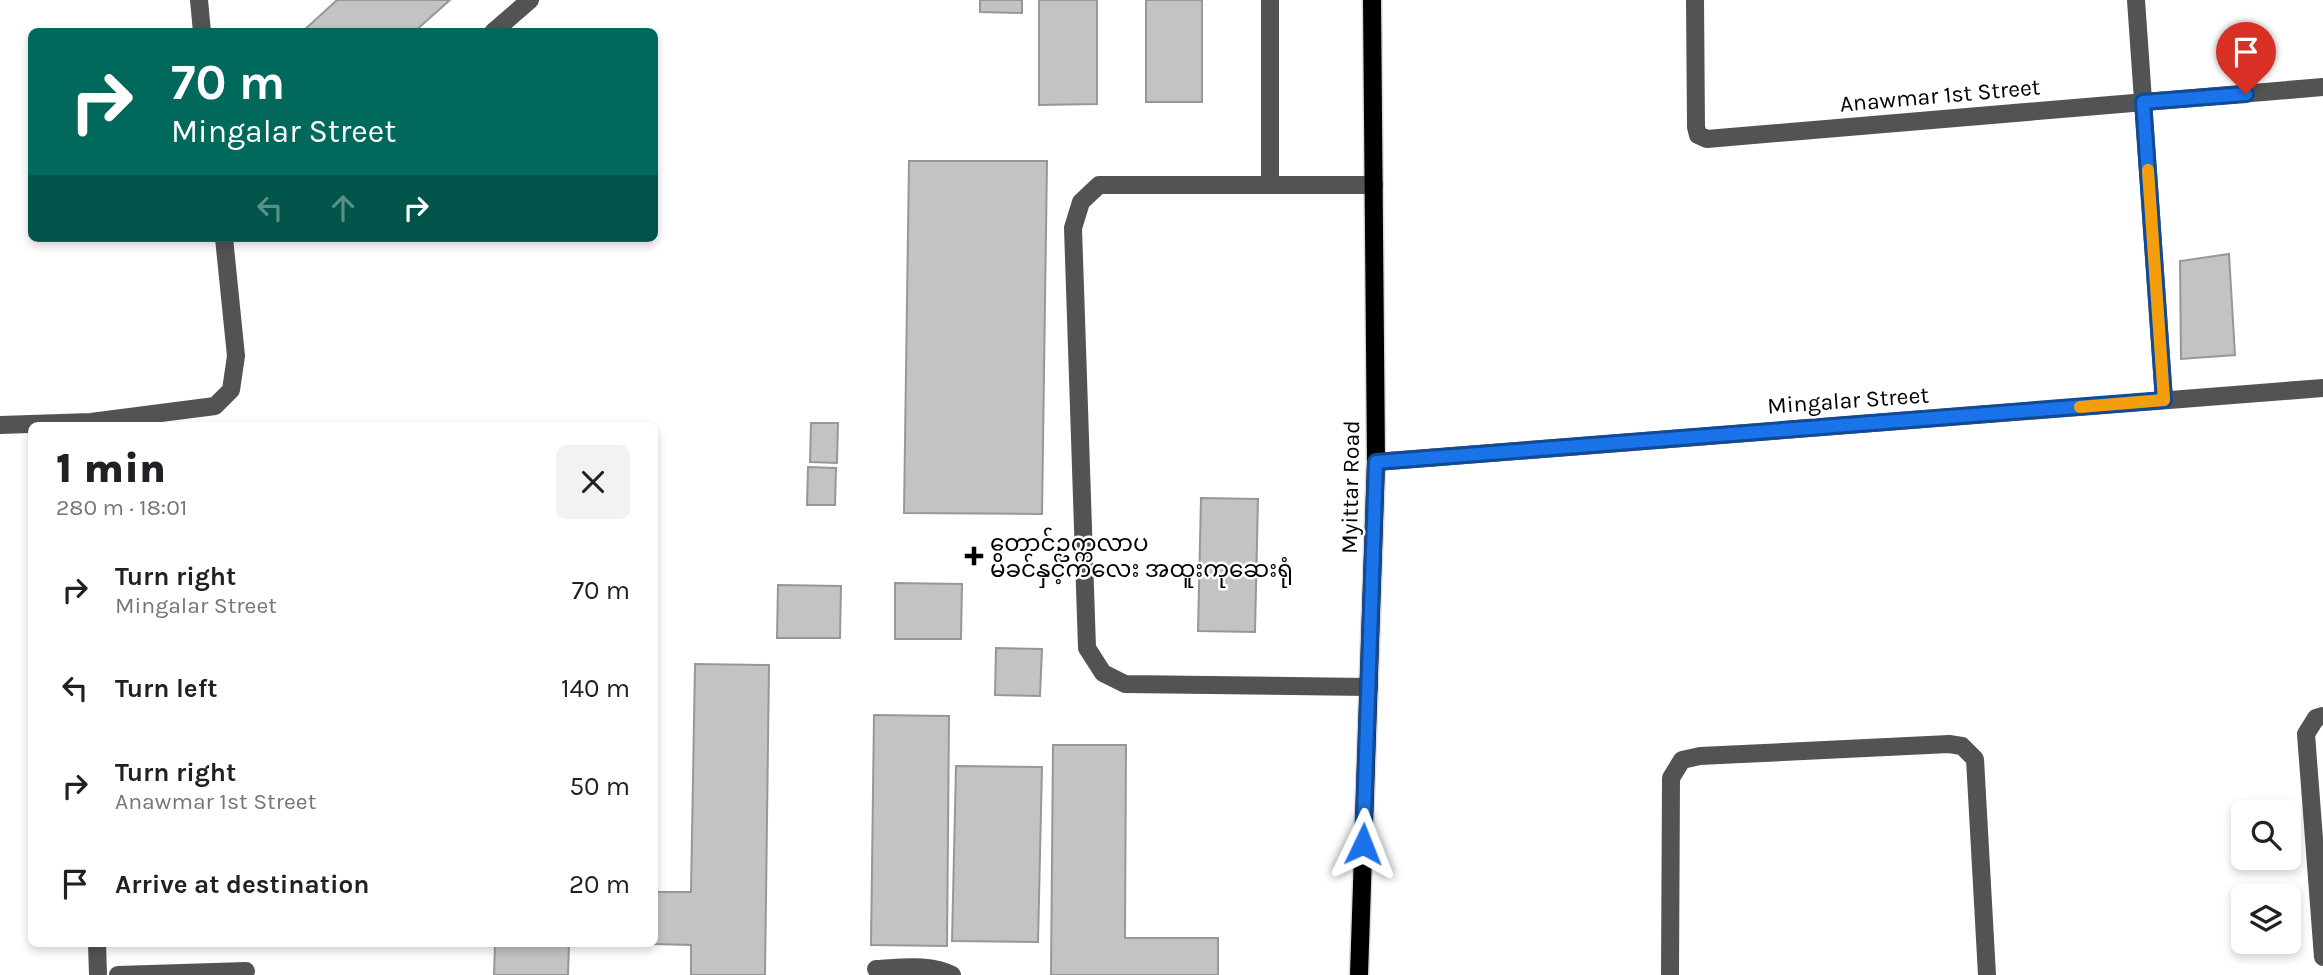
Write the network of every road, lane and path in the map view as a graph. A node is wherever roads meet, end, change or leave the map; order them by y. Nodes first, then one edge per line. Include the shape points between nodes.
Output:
1 (199, 0) edge
2 (530, 0) edge
3 (1270, 0) edge
4 (1372, 0) edge
5 (1695, 0) edge
6 (2136, 0) edge
7 (202, 28) edge
8 (498, 28) edge
9 (2323, 87) edge
10 (2143, 102) junction
11 (1270, 184) junction
12 (1374, 185) junction
13 (223, 242) edge
14 (2323, 388) edge
15 (2164, 400) junction
16 (106, 422) edge
17 (0, 425) edge
18 (28, 425) edge
19 (1376, 462) junction
20 (1368, 687) junction
21 (2323, 716) edge
22 (97, 947) edge
23 (2323, 957) edge
24 (876, 969) dead end
25 (246, 971) dead end
26 (98, 975) edge
27 (118, 975) edge
28 (952, 975) edge
29 (1359, 975) edge
30 (1670, 975) edge
31 (1987, 975) edge

1 - 7 street
2 - 8 street
3 - 11 street
4 - 12 main road, Myittar Road
5 - 10 street, Anawmar 1st Street via 1696,127 1698,135 1707,139
6 - 10 street
9 - 10 street, Anawmar 1st Street
10 - 15 street
11 - 12 street
11 - 20 street via 1099,185 1081,202 1073,228 1087,648 1103,673 1125,684
12 - 19 main road, Myittar Road
13 - 16 street via 236,356 231,390 215,407
14 - 15 street, Mingalar Street
15 - 19 street, Mingalar Street
17 - 18 street
19 - 20 main road, Myittar Road
20 - 29 main road, Myittar Road
21 - 23 street via 2316,718 2306,734
22 - 26 street
24 - 28 street via 911,967
25 - 27 street
30 - 31 street via 1671,778 1682,760 1949,744 1962,746 1975,759

